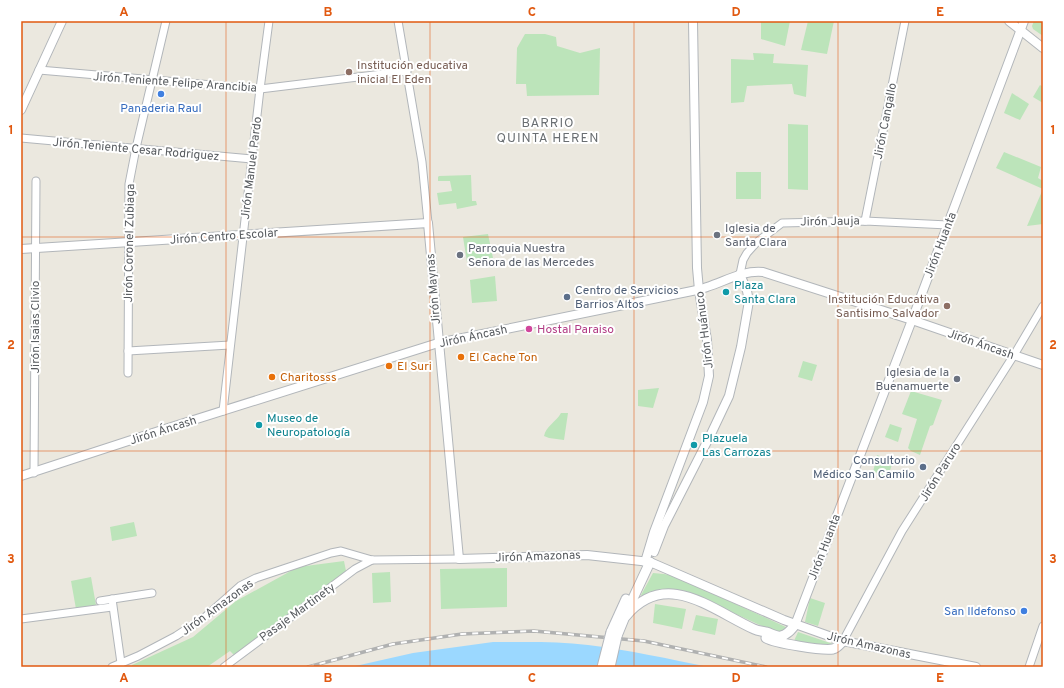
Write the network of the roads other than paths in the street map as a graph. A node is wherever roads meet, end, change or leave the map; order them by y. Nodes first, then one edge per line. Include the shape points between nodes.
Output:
1 (62, 21) edge
2 (166, 21) edge
3 (269, 21) edge
4 (398, 21) edge
5 (694, 21) edge
6 (905, 21) edge
7 (1008, 21) edge
8 (1024, 21) edge
9 (1020, 30) junction
10 (1043, 48) edge
11 (39, 70) junction
12 (407, 71) junction
13 (151, 81) junction
14 (260, 89) junction
15 (21, 110) edge
16 (21, 138) edge
17 (136, 148) junction
18 (252, 159) junction
19 (36, 181) dead end
20 (865, 221) junction
21 (428, 223) junction
22 (948, 225) junction
23 (243, 234) junction
24 (128, 243) junction
25 (36, 248) junction
26 (21, 249) edge
27 (740, 274) junction
28 (699, 290) junction
29 (1043, 306) edge
30 (912, 320) junction
31 (438, 343) junction
32 (230, 345) junction
33 (128, 351) junction
34 (1014, 355) junction
35 (1043, 365) edge
36 (128, 373) dead end
37 (223, 411) junction
38 (34, 473) junction
39 (21, 476) edge
40 (459, 559) junction
41 (372, 560) junction
42 (647, 562) junction
43 (152, 593) dead end
44 (112, 599) junction
45 (100, 601) dead end
46 (112, 607) junction
47 (626, 616) junction
48 (21, 619) edge
49 (795, 625) junction
50 (1043, 626) edge
51 (756, 630) junction
52 (614, 634) junction
53 (843, 641) junction
54 (121, 663) junction
55 (112, 667) edge
56 (224, 667) edge
57 (602, 667) edge
58 (610, 667) edge
59 (976, 667) edge
60 (1029, 667) edge

1 - 11 street
2 - 13 street, Jirón Coronel Zubiaga
3 - 14 street, Jirón Manuel Pardo
4 - 12 street, Jirón Maynas
5 - 28 street, Jirón Huánuco
6 - 20 street, Jirón Cangallo
7 - 9 street
8 - 9 street, Jirón Huanta
9 - 10 street
9 - 22 street, Jirón Huanta
11 - 13 street, Jirón Teniente Felipe Arancibia
11 - 15 street
12 - 14 street, Jirón Teniente Felipe Arancibia
12 - 21 street, Jirón Maynas via 422,162
13 - 14 street, Jirón Teniente Felipe Arancibia
13 - 17 street, Jirón Coronel Zubiaga
14 - 18 street, Jirón Manuel Pardo
16 - 17 street, Jirón Teniente Cesar Rodriguez
17 - 18 street, Jirón Teniente Cesar Rodriguez
17 - 24 street, Jirón Coronel Zubiaga via 129,184
18 - 23 street, Jirón Manuel Pardo
19 - 25 street, Jirón Isaias Clivio
20 - 22 street, Jirón Jauja
20 - 27 street, Jirón Jauja via 782,223 747,253
21 - 23 street, Jirón Centro Escolar
21 - 31 street, Jirón Maynas
22 - 30 street, Jirón Huanta
23 - 24 street, Jirón Centro Escolar
23 - 32 street, Jirón Manuel Pardo
24 - 25 street, Jirón Centro Escolar
24 - 33 street, Jirón Coronel Zubiaga
25 - 26 street, Jirón Centro Escolar
25 - 38 street, Jirón Isaias Clivio
27 - 28 street, Jirón Áncash
27 - 30 street, Jirón Áncash via 763,272
27 - 42 street, Jirón Huánuco via 748,290 749,301 729,396
28 - 31 street, Jirón Áncash
28 - 42 street, Jirón Huánuco via 707,340 709,376 703,402 654,532
29 - 34 street, Jirón Paruro
30 - 34 street, Jirón Áncash
30 - 49 street, Jirón Huanta
31 - 37 street, Jirón Áncash
31 - 40 street, Jirón Maynas
32 - 33 street
32 - 37 street, Jirón Manuel Pardo
33 - 36 street, Jirón Coronel Zubiaga
34 - 35 street, Jirón Áncash
34 - 53 street, Jirón Paruro via 902,531
37 - 38 street, Jirón Áncash
38 - 39 street, Jirón Áncash
40 - 41 street, Jirón Amazonas
40 - 42 street, Jirón Amazonas via 587,555
41 - 54 street, Jirón Amazonas via 341,551 256,578 240,586 205,617 176,636
41 - 56 street, Pasaje Martinety via 355,569
42 - 47 main road, Jirón Huánuco
42 - 49 street, Jirón Amazonas
42 - 52 main road, Jirón Huánuco
43 - 44 street
44 - 45 street
44 - 46 street
46 - 48 street
46 - 54 street
47 - 51 main road via 647,599 666,593 677,594 703,603
47 - 52 main road, Jirón Huánuco
49 - 51 main road via 781,636
49 - 53 street, Jirón Amazonas
50 - 60 street
51 - 53 main road via 771,641 826,649 834,649
52 - 57 main road, Jirón Huánuco, bridge
52 - 58 main road, Jirón Huánuco, bridge
53 - 59 street, Jirón Amazonas
54 - 55 street, Jirón Amazonas

